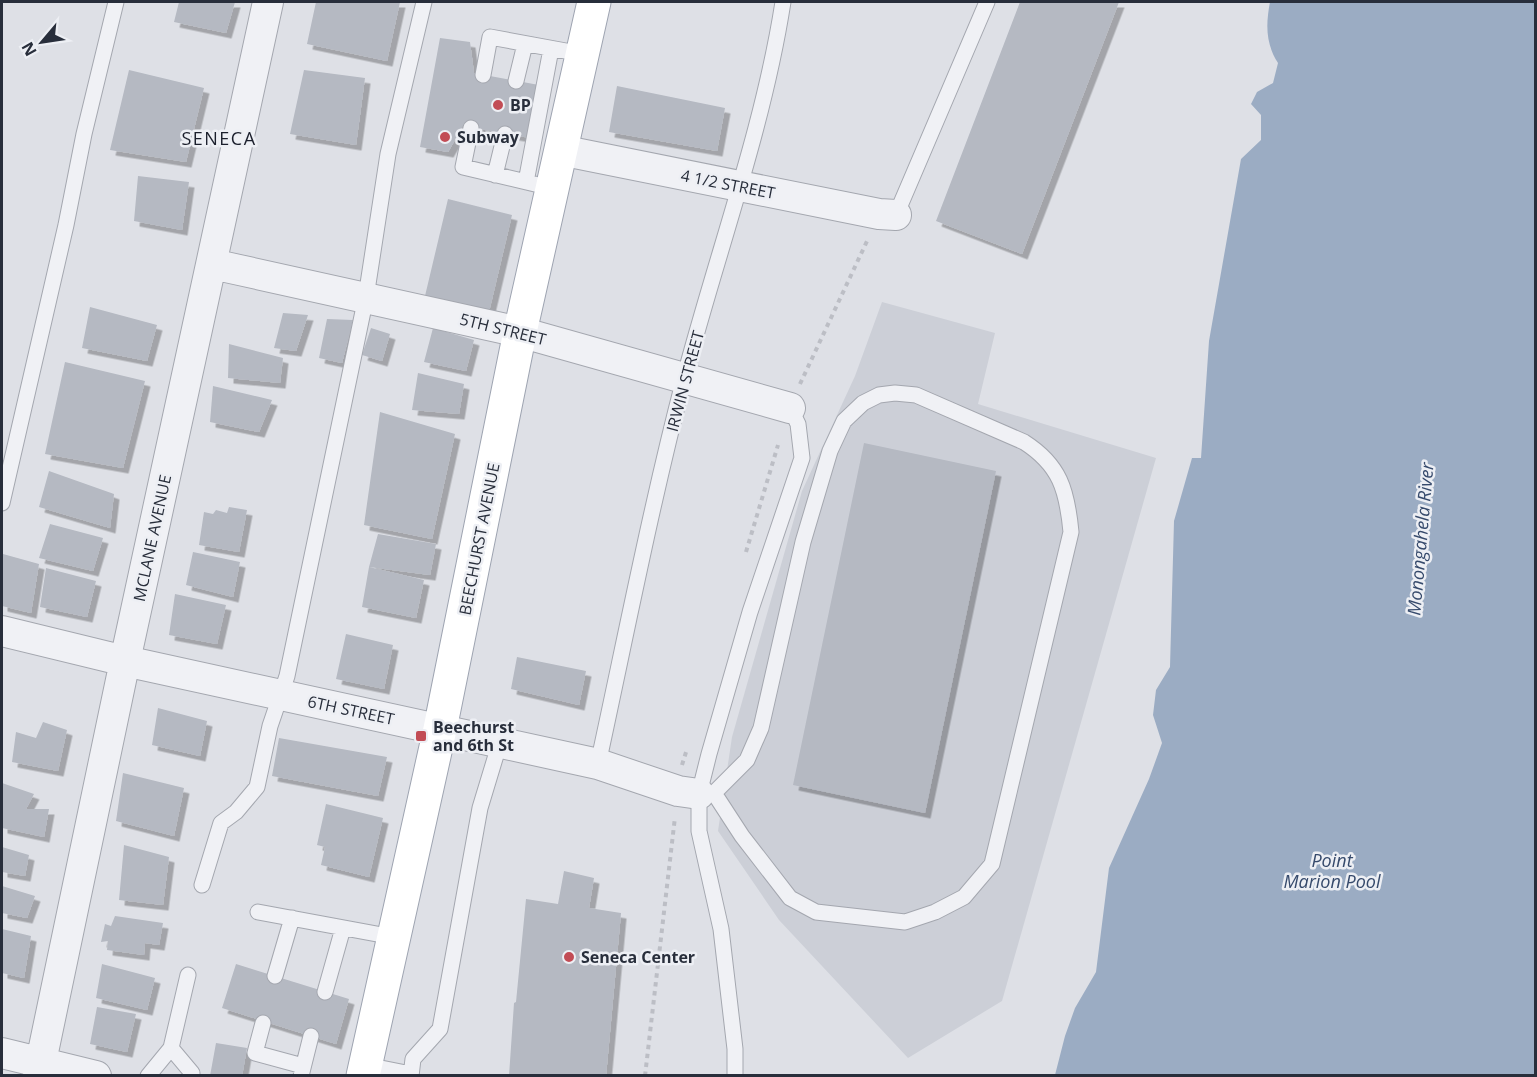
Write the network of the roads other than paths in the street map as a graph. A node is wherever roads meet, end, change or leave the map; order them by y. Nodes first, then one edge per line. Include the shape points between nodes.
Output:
1 (116, 2) edge
2 (268, 2) edge
3 (424, 2) edge
4 (594, 2) edge
5 (783, 2) edge
6 (987, 2) edge
7 (525, 44) junction
8 (567, 51) junction
9 (483, 75) dead end
10 (516, 81) dead end
11 (471, 128) dead end
12 (505, 134) dead end
13 (560, 150) junction
14 (495, 175) junction
15 (539, 185) junction
16 (739, 187) junction
17 (896, 215) joint
18 (212, 264) junction
19 (366, 297) junction
20 (520, 332) junction
21 (684, 377) junction
22 (790, 408) joint
23 (2, 503) edge
24 (2, 631) edge
25 (125, 661) junction
26 (282, 695) junction
27 (440, 729) junction
28 (500, 742) junction
29 (598, 764) junction
30 (706, 794) junction
31 (202, 885) dead end
32 (258, 912) dead end
33 (291, 918) junction
34 (343, 928) junction
35 (393, 937) junction
36 (188, 975) dead end
37 (275, 976) dead end
38 (325, 992) dead end
39 (263, 1023) dead end
40 (311, 1036) dead end
41 (171, 1048) junction
42 (2, 1053) edge
43 (39, 1069) edge
44 (364, 1070) edge
45 (302, 1071) edge
46 (411, 1075) edge
47 (96, 1076) edge
48 (148, 1076) edge
49 (192, 1076) edge
50 (735, 1076) edge

1 - 23 lane
2 - 18 street, MCLANE AVENUE
3 - 19 lane via 388,154
4 - 8 main road, BEECHURST AVENUE
5 - 16 lane, IRWIN STREET via 777,45
6 - 17 lane
7 - 8 lane
7 - 9 lane via 490,37
7 - 10 lane
8 - 13 main road, BEECHURST AVENUE
8 - 15 lane
11 - 14 lane via 463,167
12 - 14 lane
13 - 15 main road, BEECHURST AVENUE
13 - 16 street, 4 1/2 STREET
14 - 15 lane
15 - 20 main road, BEECHURST AVENUE
16 - 17 street, 4 1/2 STREET
16 - 21 lane, IRWIN STREET
18 - 19 street, 5TH STREET
18 - 25 street, MCLANE AVENUE
19 - 20 street, 5TH STREET
19 - 26 lane
20 - 21 street, 5TH STREET
20 - 27 main road, BEECHURST AVENUE
21 - 22 street, 5TH STREET
21 - 29 lane, IRWIN STREET via 644,542
22 - 30 lane via 798,424 802,458 750,612 709,754
24 - 25 street, 6TH STREET
25 - 26 street, 6TH STREET
25 - 43 street, MCLANE AVENUE
26 - 27 street, 6TH STREET
26 - 31 lane via 270,726 257,787 221,824
27 - 28 street, 6TH STREET
27 - 35 main road, BEECHURST AVENUE
28 - 29 street, 6TH STREET
28 - 46 lane via 480,808 440,1029 413,1059
29 - 30 street, 6TH STREET via 678,791
30 - 30 lane via 790,898 816,912 905,922 964,897 992,864 1071,532 1062,484 1040,452 916,395 879,395 843,421 803,542 761,728 747,760
30 - 50 lane via 699,831 721,929
32 - 33 lane
33 - 34 lane
33 - 37 lane
34 - 35 lane
34 - 38 lane
35 - 44 main road, BEECHURST AVENUE
36 - 41 lane
39 - 45 lane via 255,1053
40 - 45 lane
41 - 48 lane
41 - 49 lane
42 - 43 street
43 - 47 street
44 - 46 lane

